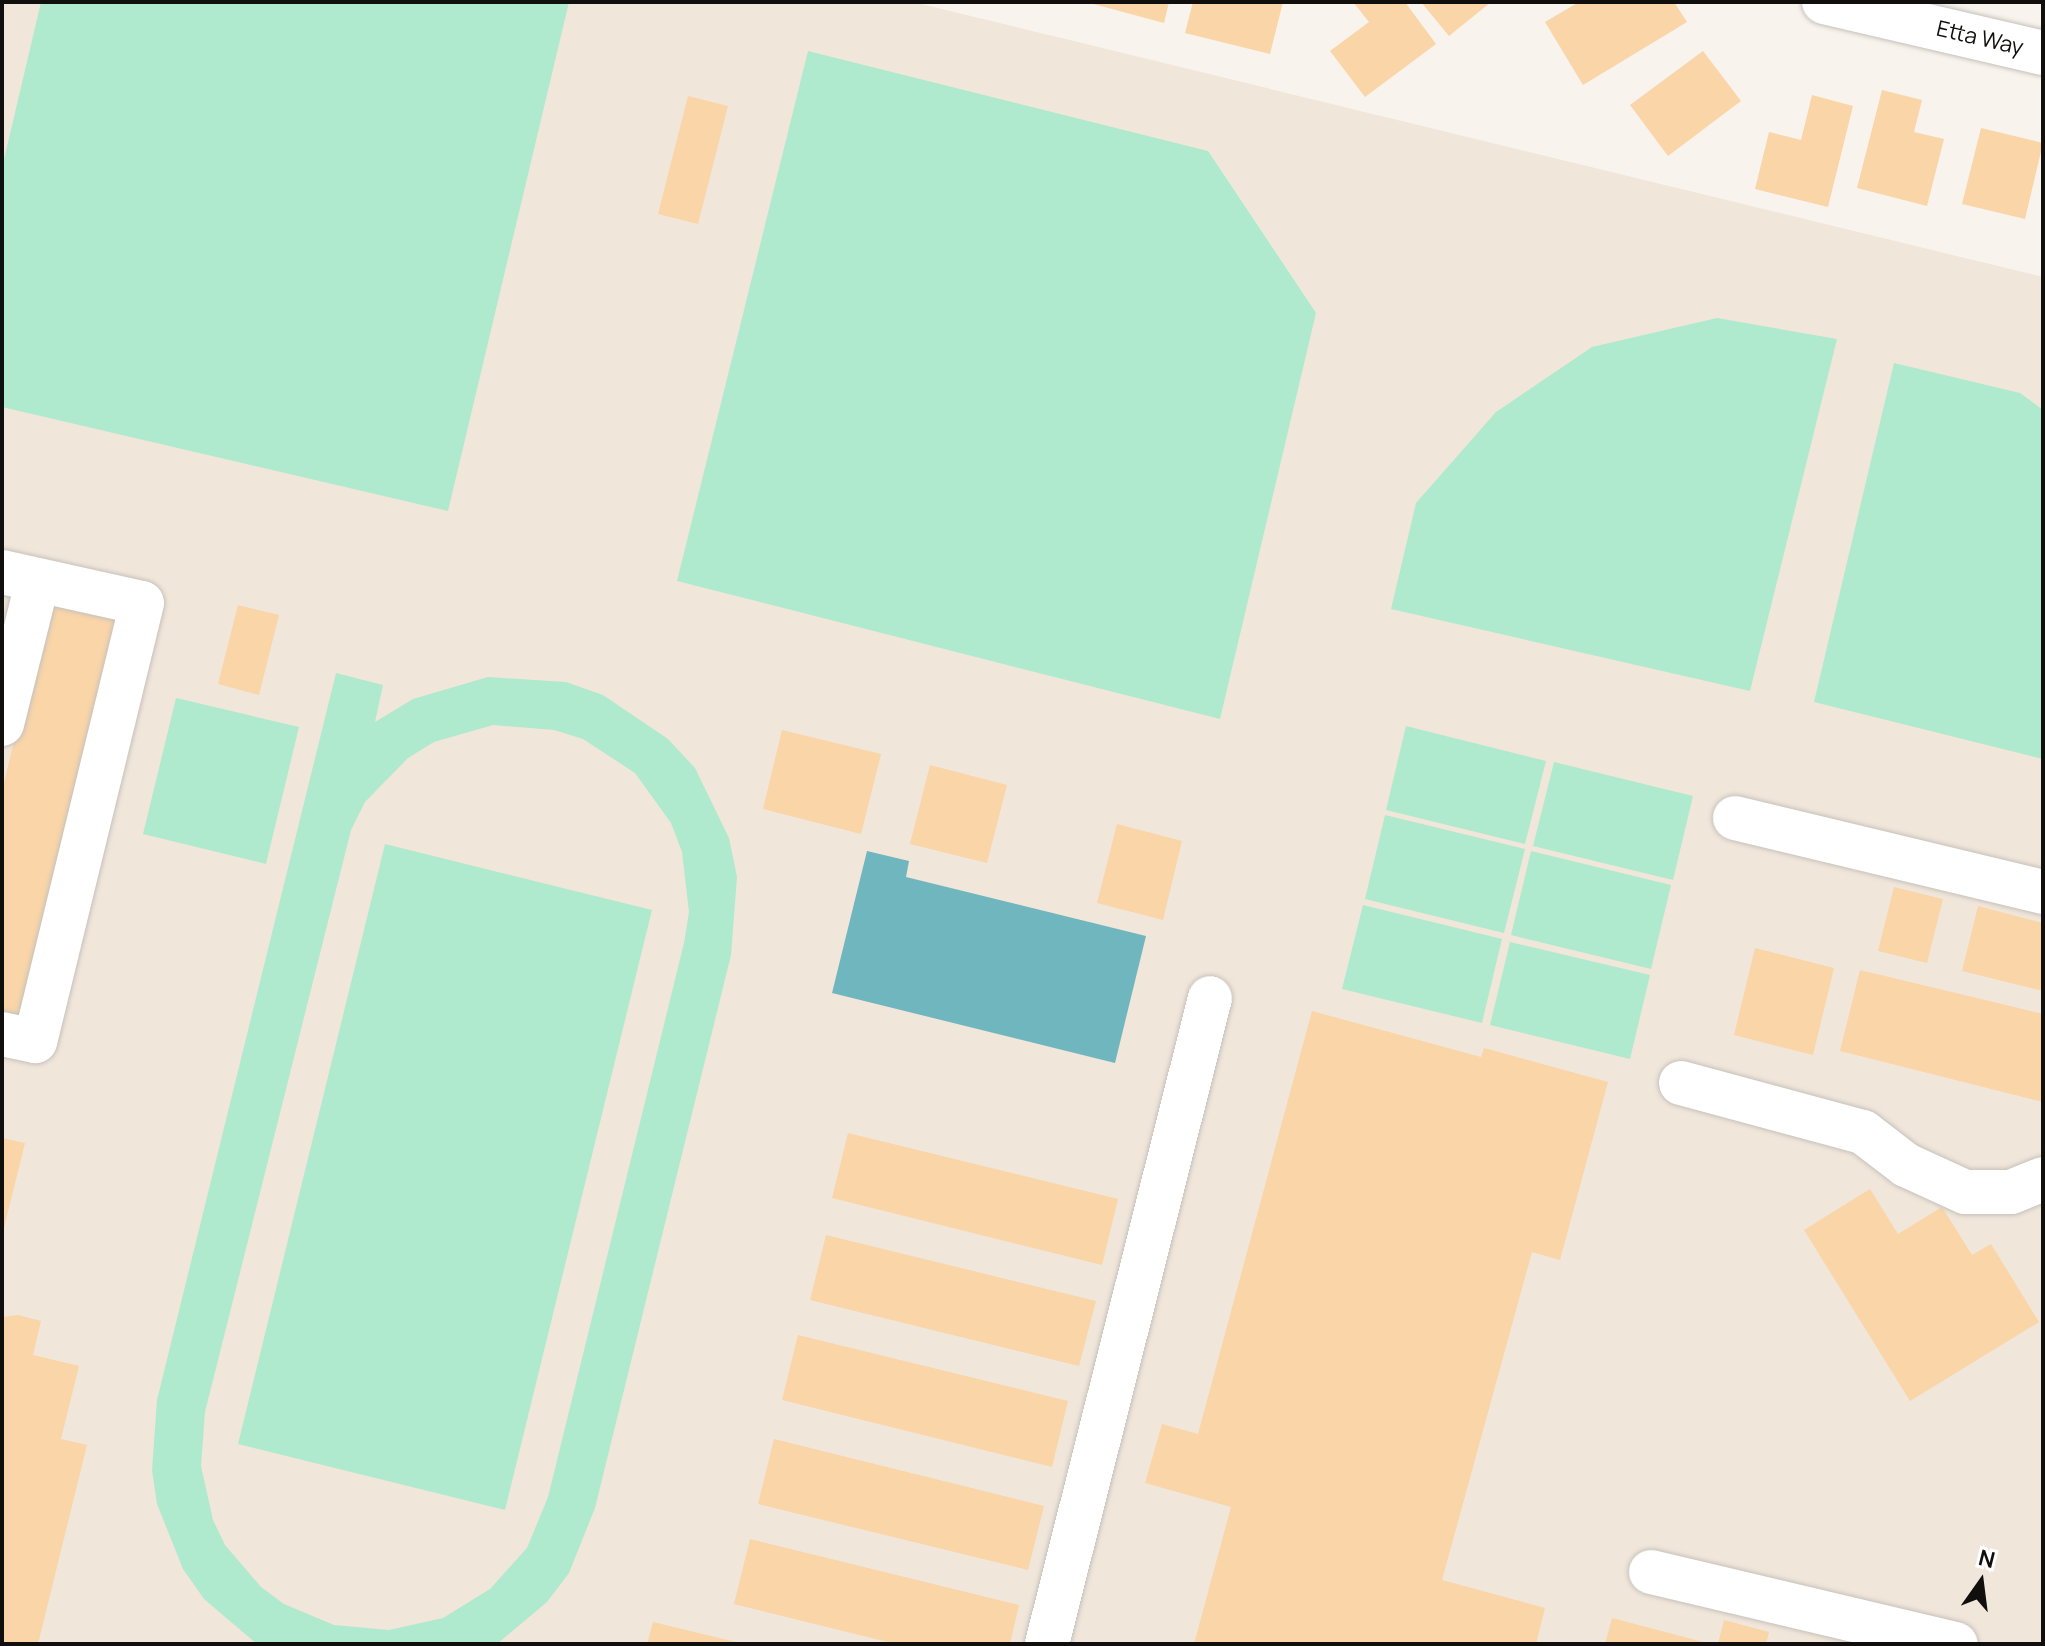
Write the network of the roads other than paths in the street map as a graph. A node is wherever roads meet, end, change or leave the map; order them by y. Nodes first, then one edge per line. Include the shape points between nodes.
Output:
1 (1824, 2) edge
2 (2043, 53) edge
3 (20, 576) edge
4 (2, 724) edge
5 (1735, 818) dead end
6 (2043, 892) edge
7 (1210, 998) dead end
8 (2, 1034) edge
9 (1681, 1083) dead end
10 (2043, 1179) edge
11 (1651, 1572) dead end
12 (1047, 1644) edge
13 (1956, 1644) edge

1 - 2 street, Etta Way
3 - 4 street
3 - 8 street via 142,603 35,1041
5 - 6 street
7 - 12 street
9 - 10 street via 1863,1132 1906,1165 1965,1192 2011,1192
11 - 13 street

